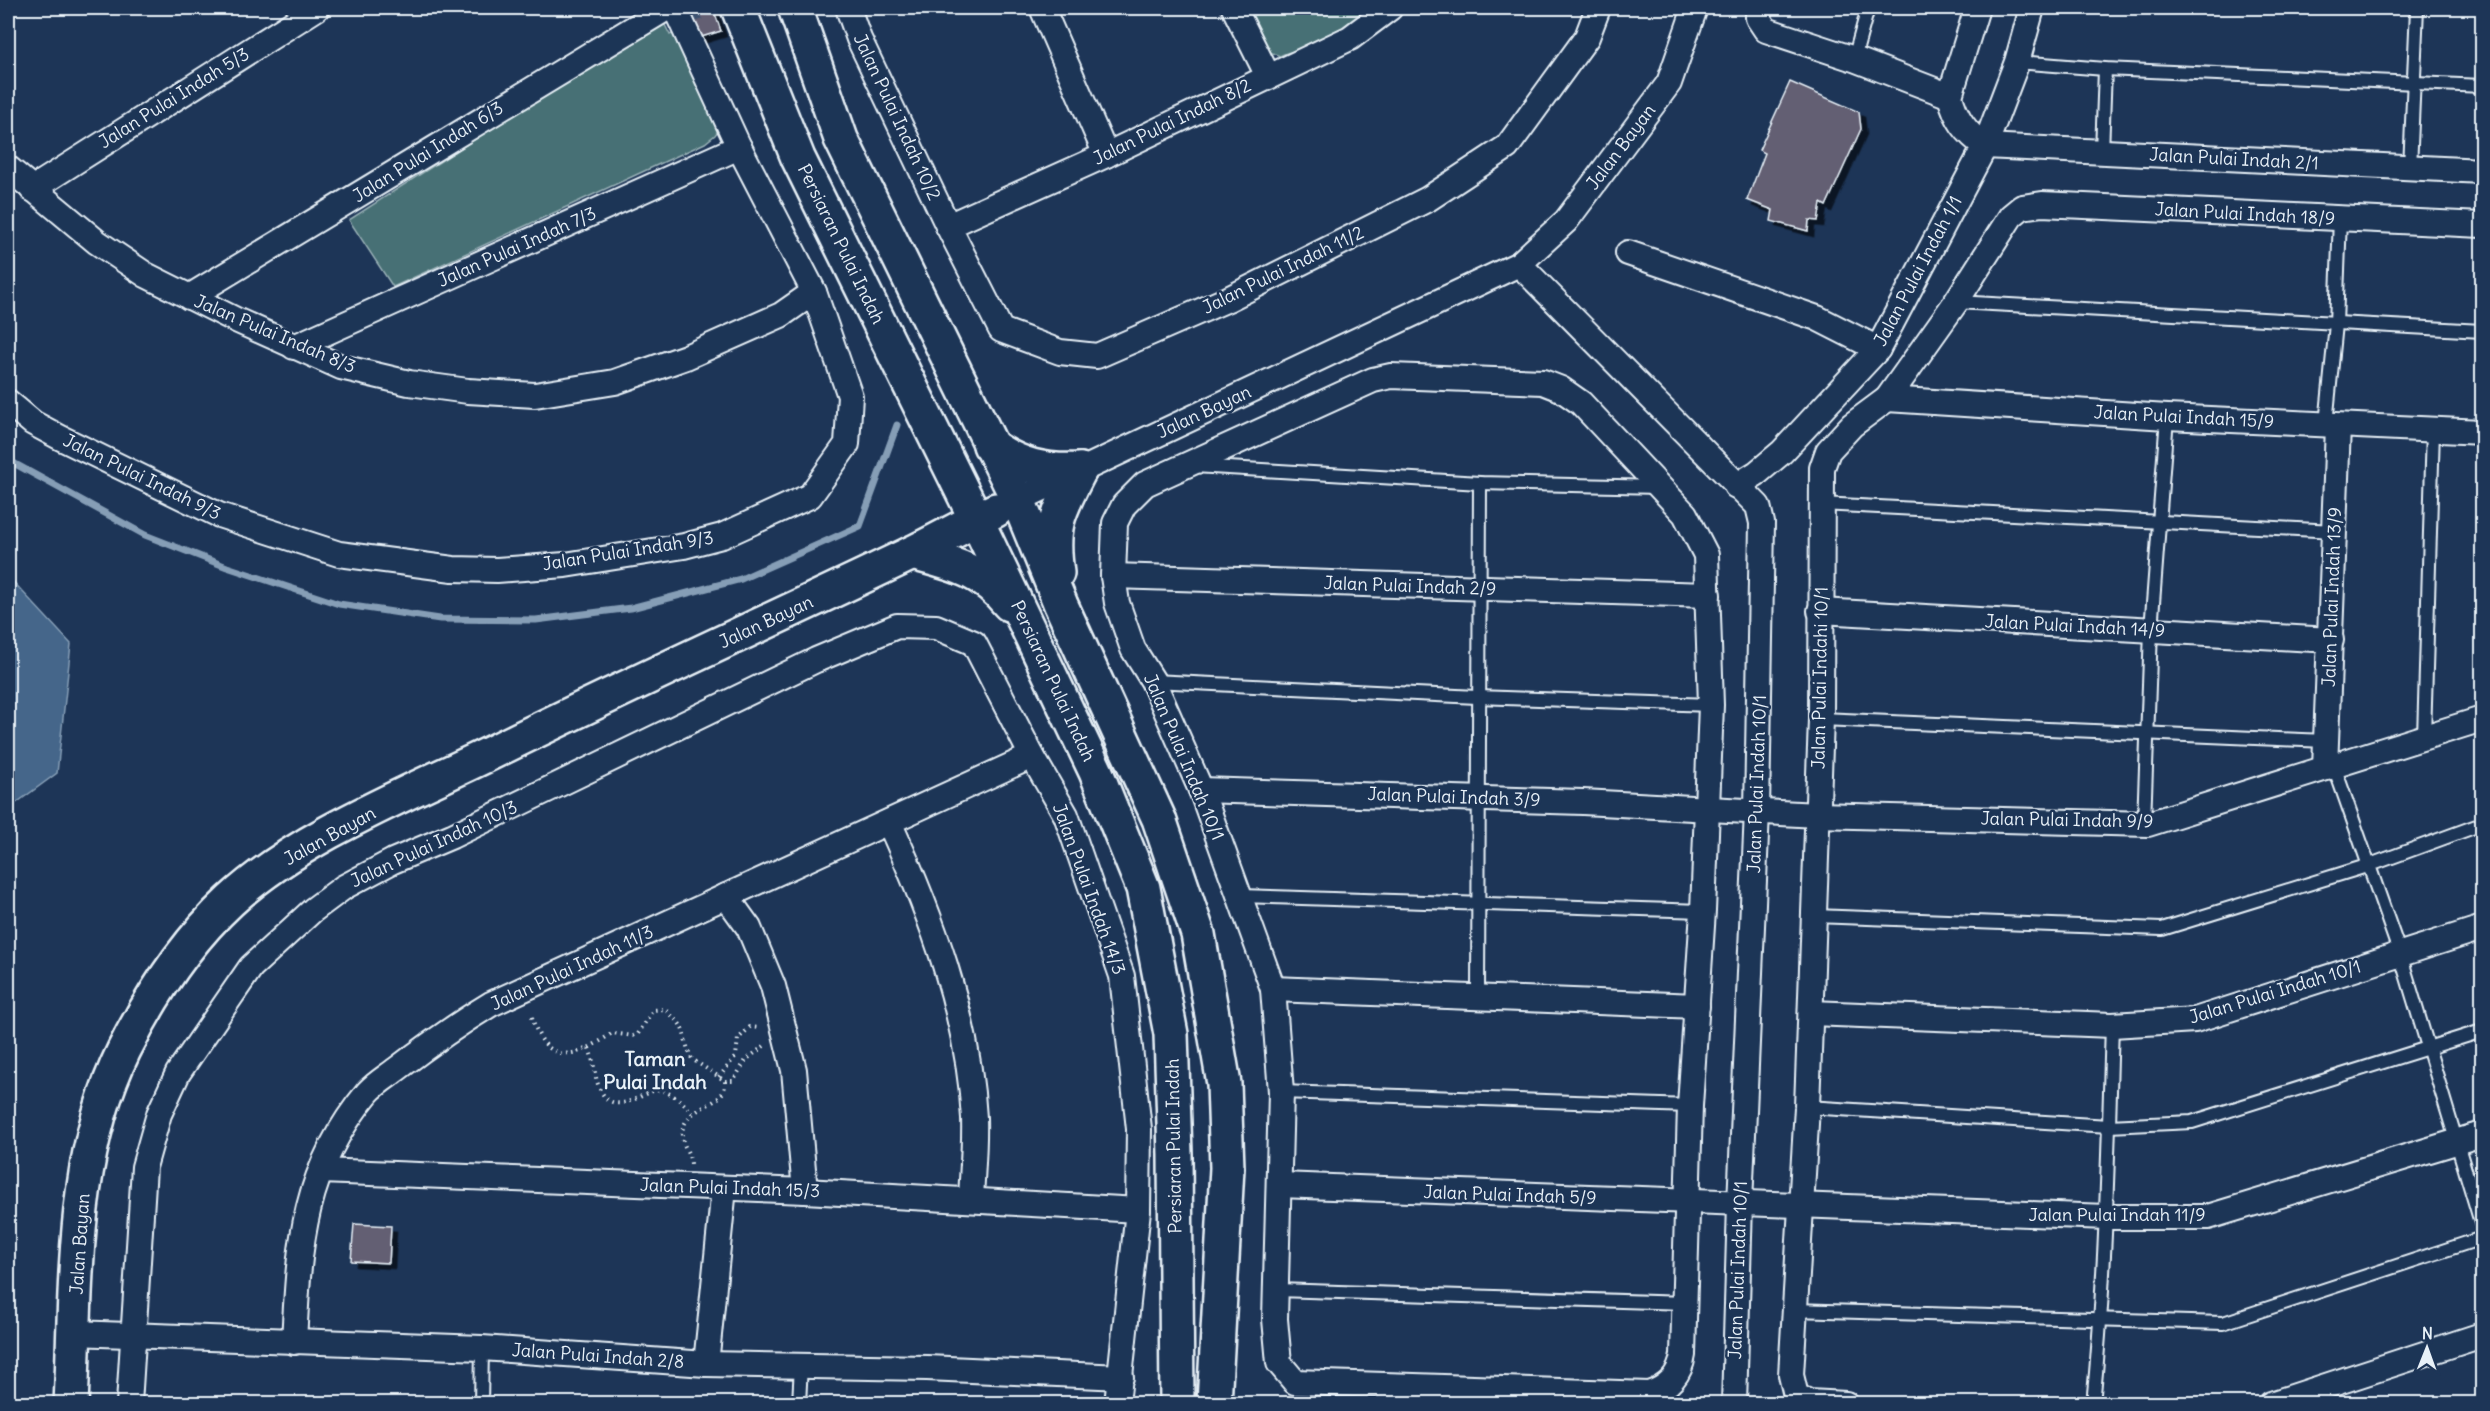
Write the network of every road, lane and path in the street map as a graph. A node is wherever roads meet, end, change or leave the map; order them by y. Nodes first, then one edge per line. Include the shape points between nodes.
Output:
1 (317, 8) edge
2 (738, 8) edge
3 (795, 8) edge
4 (848, 8) edge
5 (1042, 8) edge
6 (1234, 8) edge
7 (1390, 8) edge
8 (1598, 8) edge
9 (1695, 8) edge
10 (1758, 8) edge
11 (1868, 8) edge
12 (1977, 8) edge
13 (2032, 8) edge
14 (2417, 8) edge
15 (678, 9) edge
16 (1854, 59) junction
17 (2017, 62) junction
18 (2104, 69) junction
19 (1268, 76) junction
20 (2415, 83) junction
21 (2482, 86) edge
22 (1950, 96) junction
23 (1985, 146) junction
24 (739, 147) junction
25 (2102, 152) junction
26 (1106, 154) junction
27 (8, 168) edge
28 (2410, 168) junction
29 (2482, 171) edge
30 (32, 189) junction
31 (2011, 216) joint
32 (2340, 218) junction
33 (2482, 225) edge
34 (948, 226) junction
35 (1628, 253) dead end
36 (1519, 264) junction
37 (814, 292) junction
38 (189, 297) junction
39 (1956, 302) junction
40 (2336, 324) junction
41 (2482, 331) edge
42 (294, 347) junction
43 (1878, 349) junction
44 (1887, 399) junction
45 (8, 402) edge
46 (2167, 417) junction
47 (2332, 425) junction
48 (2433, 429) junction
49 (2482, 432) edge
50 (990, 445) junction
51 (949, 464) junction
52 (1184, 466) junction
53 (1080, 470) junction
54 (1480, 483) junction
55 (1736, 486) junction
56 (1660, 487) junction
57 (1018, 500) junction
58 (1821, 504) junction
59 (976, 519) junction
60 (2158, 520) junction
61 (2334, 531) junction
62 (912, 553) junction
63 (1113, 576) junction
64 (1480, 588) junction
65 (1708, 595) junction
66 (1061, 605) junction
67 (1820, 611) junction
68 (897, 626) joint
69 (1027, 626) junction
70 (2151, 630) junction
71 (2331, 640) junction
72 (1153, 681) junction
73 (1477, 697) junction
74 (1711, 705) junction
75 (1821, 719) junction
76 (2482, 719) edge
77 (2147, 733) junction
78 (2424, 737) junction
79 (2326, 741) junction
80 (1032, 756) junction
81 (2330, 767) junction
82 (1201, 790) junction
83 (1478, 798) junction
84 (1708, 807) junction
85 (1757, 811) junction
86 (1817, 815) junction
87 (889, 822) junction
88 (2145, 823) junction
89 (2482, 824) edge
90 (2370, 865) junction
91 (726, 896) junction
92 (1241, 896) junction
93 (1477, 903) junction
94 (1703, 911) junction
95 (1814, 916) junction
96 (2482, 928) edge
97 (2400, 954) junction
98 (1273, 989) junction
99 (1478, 997) junction
100 (1697, 1006) junction
101 (1811, 1013) junction
102 (531, 1017) dead end
103 (2112, 1025) junction
104 (2482, 1031) edge
105 (589, 1048) junction
106 (2428, 1048) junction
107 (719, 1077) junction
108 (725, 1081) junction
109 (1281, 1092) junction
110 (1690, 1106) junction
111 (1807, 1107) junction
112 (692, 1113) junction
113 (2109, 1126) junction
114 (2482, 1134) edge
115 (2458, 1142) junction
116 (321, 1171) junction
117 (692, 1172) dead end
118 (1280, 1185) junction
119 (724, 1188) junction
120 (805, 1191) junction
121 (972, 1200) junction
122 (1687, 1202) junction
123 (1740, 1204) junction
124 (1799, 1206) junction
125 (1138, 1210) junction
126 (2107, 1217) junction
127 (2482, 1226) edge
128 (2482, 1238) edge
129 (1277, 1290) junction
130 (1686, 1303) junction
131 (1794, 1310) junction
132 (2101, 1320) junction
133 (74, 1333) junction
134 (132, 1335) junction
135 (2482, 1335) edge
136 (294, 1342) junction
137 (482, 1348) junction
138 (706, 1364) junction
139 (801, 1364) junction
140 (1120, 1377) junction
141 (71, 1404) edge
142 (129, 1404) edge
143 (481, 1404) edge
144 (799, 1404) edge
145 (1117, 1404) edge
146 (1177, 1404) edge
147 (1214, 1404) edge
148 (1734, 1404) edge
149 (1845, 1404) edge
150 (2092, 1404) edge
151 (2271, 1404) edge

1 - 30 street, Jalan Pulai Indah 5/3
2 - 51 main road, Persiaran Pulai Indah via 798,158
3 - 50 main road via 841,139
4 - 34 street, Jalan Pulai Indah 10/2
5 - 26 street
6 - 19 street
7 - 19 street, Jalan Pulai Indah 8/2 via 1350,38
8 - 34 street, Jalan Pulai Indah 11/2 via 1587,37 1507,147 1428,199 1228,299 1097,356 1060,352 1001,330
9 - 36 street, Jalan Bayan via 1669,83 1566,221
10 - 16 street via 1758,18 1766,30
11 - 16 lane
12 - 22 street
13 - 17 street
14 - 20 lane
15 - 24 street, Jalan Pulai Indah 9/3
15 - 38 street, Jalan Pulai Indah 6/3
16 - 22 street
17 - 18 lane
17 - 23 street
18 - 20 lane
18 - 25 lane
19 - 26 street, Jalan Pulai Indah 8/2
20 - 21 lane
20 - 28 lane
22 - 23 street via 1962,125
23 - 25 street, Jalan Pulai Indah 2/1
23 - 43 street, Jalan Pulai Indah 1/1
24 - 37 street, Jalan Pulai Indah 9/3
24 - 42 street, Jalan Pulai Indah 7/3
25 - 28 street, Jalan Pulai Indah 2/1
26 - 34 street, Jalan Pulai Indah 8/2
27 - 30 street, Jalan Pulai Indah 8/3
28 - 29 street, Jalan Pulai Indah 2/1
30 - 38 street, Jalan Pulai Indah 8/3 via 97,242 146,275
31 - 32 street, Jalan Pulai Indah 18/9 via 2022,207 2042,204
31 - 39 street, Jalan Pulai Indahi 10/1
32 - 33 street, Jalan Pulai Indah 18/9
32 - 40 lane
35 - 43 street via 1817,318
36 - 53 street, Jalan Bayan
36 - 55 street, Jalan Pulai Indah 10/1
37 - 42 street, Jalan Pulai Indah 8/3 via 781,315 686,357 615,382 535,395 468,392 409,383 341,367
37 - 45 street, Jalan Pulai Indah 9/3 via 850,396 847,444 810,496 722,536 565,565 453,569 339,554 219,515 61,438 33,423
38 - 42 street, Jalan Pulai Indah 8/3
39 - 40 lane
39 - 44 street, Jalan Pulai Indahi 10/1
40 - 41 lane
40 - 47 lane
43 - 55 street, Jalan Pulai Indah 1/1 via 1782,453
44 - 46 street, Jalan Pulai Indah 15/9
44 - 58 street, Jalan Pulai Indahi 10/1 via 1852,425 1828,451 1822,468
46 - 47 street, Jalan Pulai Indah 15/9
46 - 60 lane
47 - 48 street, Jalan Pulai Indah 15/9
47 - 61 street, Jalan Pulai Indah 13/9
48 - 49 street, Jalan Pulai Indah 15/9
48 - 78 lane
50 - 53 main road via 1034,467
50 - 57 main road
51 - 59 main road, Persiaran Pulai Indah
51 - 62 main road via 941,512
52 - 54 lane
52 - 56 street via 1391,375 1543,382 1561,389 1581,403
52 - 63 street, Jalan Pulai Indah 10/1 via 1145,484 1124,506 1115,523
53 - 57 street, Jalan Bayan
53 - 66 main road via 1054,527
54 - 56 lane
54 - 64 lane
55 - 85 street, Jalan Pulai Indah 10/1 via 1758,506 1762,523
56 - 65 street, Jalan Pulai Indah 10/1 via 1685,514 1706,555
57 - 59 main road, Jalan Bayan
57 - 66 main road
58 - 60 lane
58 - 67 street, Jalan Pulai Indahi 10/1
59 - 62 main road, Jalan Bayan
59 - 69 main road, Persiaran Pulai Indah
60 - 61 lane
60 - 70 lane
61 - 71 street, Jalan Pulai Indah 13/9
62 - 69 main road via 975,572 995,586
62 - 133 main road, Jalan Bayan via 358,818 292,854 232,899 199,933 169,974 128,1043 110,1085 86,1170
63 - 64 street, Jalan Pulai Indah 2/9
63 - 72 street, Jalan Pulai Indah 10/1 via 1117,603 1133,648
64 - 65 street, Jalan Pulai Indah 2/9
64 - 73 lane
65 - 74 street, Jalan Pulai Indah 10/1
66 - 147 main road via 1159,819 1198,934 1224,1084 1227,1158
67 - 70 street, Jalan Pulai Indah 14/9
67 - 75 street, Jalan Pulai Indahi 10/1
68 - 80 street, Jalan Pulai Indah 14/3 via 936,627 974,643
68 - 134 street, Jalan Pulai Indah 10/3 via 816,660 344,887 251,967 178,1073 159,1114 144,1167
69 - 146 main road, Persiaran Pulai Indah via 1096,772 1143,888 1171,1034
70 - 71 street, Jalan Pulai Indah 14/9
70 - 77 lane
71 - 79 street, Jalan Pulai Indah 13/9
72 - 73 lane
72 - 82 street, Jalan Pulai Indah 10/1
73 - 74 lane
73 - 83 lane
74 - 84 street, Jalan Pulai Indah 10/1
75 - 77 lane
75 - 86 street, Jalan Pulai Indahi 10/1
76 - 78 street, Jalan Pulai Indah 9/9
77 - 79 lane
77 - 88 lane
78 - 81 street, Jalan Pulai Indah 9/9
79 - 81 street, Jalan Pulai Indah 13/9
80 - 87 street, Jalan Pulai Indah 11/3
80 - 125 street, Jalan Pulai Indah 14/3 via 1066,815 1122,976 1139,1129
81 - 88 street, Jalan Pulai Indah 9/9 via 2163,821
81 - 90 lane
82 - 83 street, Jalan Pulai Indah 3/9
82 - 92 street, Jalan Pulai Indah 10/1
83 - 84 street, Jalan Pulai Indah 3/9
83 - 93 lane
84 - 85 street, Jalan Pulai Indah 9/9
84 - 94 street, Jalan Pulai Indah 10/1
85 - 86 street, Jalan Pulai Indah 9/9
85 - 123 street, Jalan Pulai Indah 10/1
86 - 88 street, Jalan Pulai Indah 9/9
86 - 95 street, Jalan Pulai Indahi 10/1
87 - 91 street, Jalan Pulai Indah 11/3
87 - 121 street via 925,902 962,1023 974,1119
89 - 90 lane
90 - 95 lane via 2162,929
90 - 97 lane
91 - 116 street, Jalan Pulai Indah 11/3 via 491,1004 439,1037 369,1091 341,1130
91 - 120 street via 749,928 773,986 794,1070
92 - 93 lane
92 - 98 street, Jalan Pulai Indah 10/1
93 - 94 lane
93 - 99 lane
94 - 100 street, Jalan Pulai Indah 10/1
95 - 101 street, Jalan Pulai Indahi 10/1
96 - 97 street, Jalan Pulai Indah 10/1
97 - 103 street, Jalan Pulai Indah 10/1 via 2195,1020
97 - 106 lane
98 - 99 street
98 - 109 street, Jalan Pulai Indah 10/1
99 - 100 street
100 - 110 street, Jalan Pulai Indah 10/1
101 - 103 street, Jalan Pulai Indah 10/1
101 - 111 street, Jalan Pulai Indahi 10/1
102 - 105 path via 538,1034 557,1053 572,1055
103 - 113 lane
104 - 106 lane
105 - 107 path via 612,1033 638,1034 653,1010 664,1009 686,1032 692,1059
105 - 112 path via 600,1089 610,1101 625,1103 662,1091
106 - 113 lane via 2192,1122
106 - 115 lane
107 - 108 path
107 - 108 path via 736,1056 738,1039 754,1026 766,1035 766,1044 739,1068 733,1081
108 - 112 path via 715,1103
109 - 110 lane
109 - 118 street, Jalan Pulai Indah 10/1
110 - 122 street, Jalan Pulai Indah 10/1
111 - 113 lane
111 - 124 street, Jalan Pulai Indahi 10/1
112 - 117 path via 682,1137
113 - 126 lane
114 - 115 street, Jalan Pulai Indah 11/9
115 - 126 street, Jalan Pulai Indah 11/9 via 2208,1217
115 - 127 lane
116 - 119 street, Jalan Pulai Indah 15/3
116 - 136 street, Jalan Pulai Indah 11/3 via 311,1190 304,1225
118 - 122 street, Jalan Pulai Indah 5/9
118 - 129 street, Jalan Pulai Indah 10/1
119 - 120 street, Jalan Pulai Indah 15/3
119 - 138 street
120 - 121 street, Jalan Pulai Indah 15/3
121 - 125 street, Jalan Pulai Indah 15/3
122 - 123 street, Jalan Pulai Indah 5/9
122 - 130 street, Jalan Pulai Indah 10/1
123 - 124 street, Jalan Pulai Indah 11/9
123 - 148 street, Jalan Pulai Indah 10/1
124 - 126 street, Jalan Pulai Indah 11/9
124 - 131 street, Jalan Pulai Indahi 10/1
125 - 140 street, Jalan Pulai Indah 14/3
126 - 132 lane
128 - 132 lane via 2223,1323
129 - 130 lane
129 - 130 street, Jalan Pulai Indah 10/1 via 1279,1363 1295,1382 1649,1394 1666,1387 1682,1364
131 - 132 lane
131 - 149 street, Jalan Pulai Indahi 10/1 via 1791,1375 1796,1396 1809,1402
132 - 150 lane
133 - 134 street, Jalan Pulai Indah 2/8
133 - 141 main road, Jalan Bayan
134 - 136 street, Jalan Pulai Indah 2/8
134 - 142 street, Jalan Pulai Indah 10/3
135 - 151 street
136 - 137 street, Jalan Pulai Indah 2/8
137 - 138 street, Jalan Pulai Indah 2/8
137 - 143 lane
138 - 139 street, Jalan Pulai Indah 2/8
139 - 140 street, Jalan Pulai Indah 2/8
139 - 144 lane
140 - 145 street

